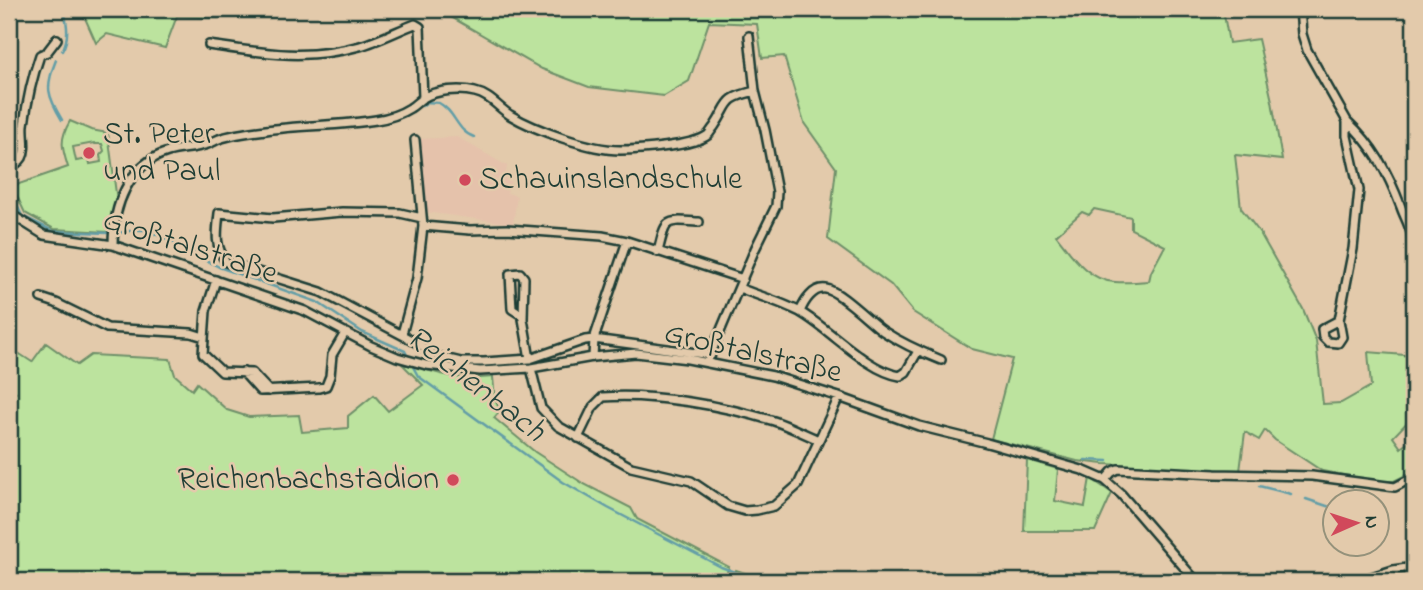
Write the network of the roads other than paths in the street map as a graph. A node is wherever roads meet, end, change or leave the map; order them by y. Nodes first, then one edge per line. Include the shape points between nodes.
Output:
1 (1300, 9) edge
2 (749, 36) dead end
3 (57, 39) dead end
4 (209, 45) dead end
5 (755, 92) junction
6 (424, 98) junction
7 (1347, 121) junction
8 (415, 140) dead end
9 (9, 167) edge
10 (11, 217) edge
11 (422, 222) junction
12 (699, 222) dead end
13 (113, 238) junction
14 (627, 241) junction
15 (658, 252) junction
16 (1414, 275) edge
17 (743, 279) junction
18 (215, 280) junction
19 (739, 288) junction
20 (41, 298) dead end
21 (800, 312) junction
22 (523, 316) junction
23 (1339, 320) dead end
24 (345, 333) junction
25 (402, 334) junction
26 (204, 337) junction
27 (594, 339) junction
28 (918, 351) junction
29 (593, 357) junction
30 (530, 359) junction
31 (709, 359) junction
32 (941, 360) dead end
33 (531, 368) junction
34 (839, 397) junction
35 (578, 438) junction
36 (819, 440) junction
37 (1414, 477) edge
38 (1105, 480) junction
39 (1414, 567) edge
40 (1196, 581) edge
41 (1359, 581) edge

1 - 7 street via 1307,50
2 - 5 street
3 - 9 street via 40,55 24,127 23,158
4 - 6 street via 277,55 321,55 361,46 415,24 420,27
5 - 6 street via 727,103 708,135 696,141 619,150 530,125 476,92 442,92
5 - 17 street via 777,192 776,206
6 - 13 street via 397,116 374,121 252,132 166,152 134,173 115,219
7 - 16 street via 1388,175 1410,231
7 - 23 street via 1359,190
8 - 11 street
10 - 13 street, Großtalstraße via 44,235
11 - 14 street via 470,230 507,229
11 - 25 street via 417,278
11 - 25 street via 408,214 382,212 273,218 219,213 219,251 226,262 321,292
12 - 15 street via 668,223
13 - 18 street, Großtalstraße
14 - 15 street
14 - 27 street
15 - 17 street
17 - 19 street
18 - 24 street, Großtalstraße via 305,312
18 - 26 street
19 - 21 street
19 - 31 street
20 - 26 street via 107,328
21 - 28 street via 816,290 826,289
21 - 28 street via 889,374 906,372
22 - 22 street via 512,309 510,274 520,273 524,278
22 - 30 street
24 - 26 street via 332,355 326,386 269,391 260,391 243,372 222,372 204,354
24 - 33 street, Großtalstraße via 426,365 480,371
25 - 30 street via 436,356 461,362
27 - 29 street
27 - 30 street
27 - 31 street
28 - 32 street
29 - 31 street, Großtalstraße via 636,353
29 - 33 street, Großtalstraße
31 - 34 street, Großtalstraße
33 - 35 street via 541,408
34 - 36 street
34 - 38 street, Großtalstraße via 919,426
35 - 36 street via 593,407 603,397 620,396 698,404 775,422
35 - 36 street via 631,467 691,481 728,506 745,511 774,506 797,485
37 - 38 street via 1395,487 1312,476 1118,470
38 - 40 street
39 - 41 street

